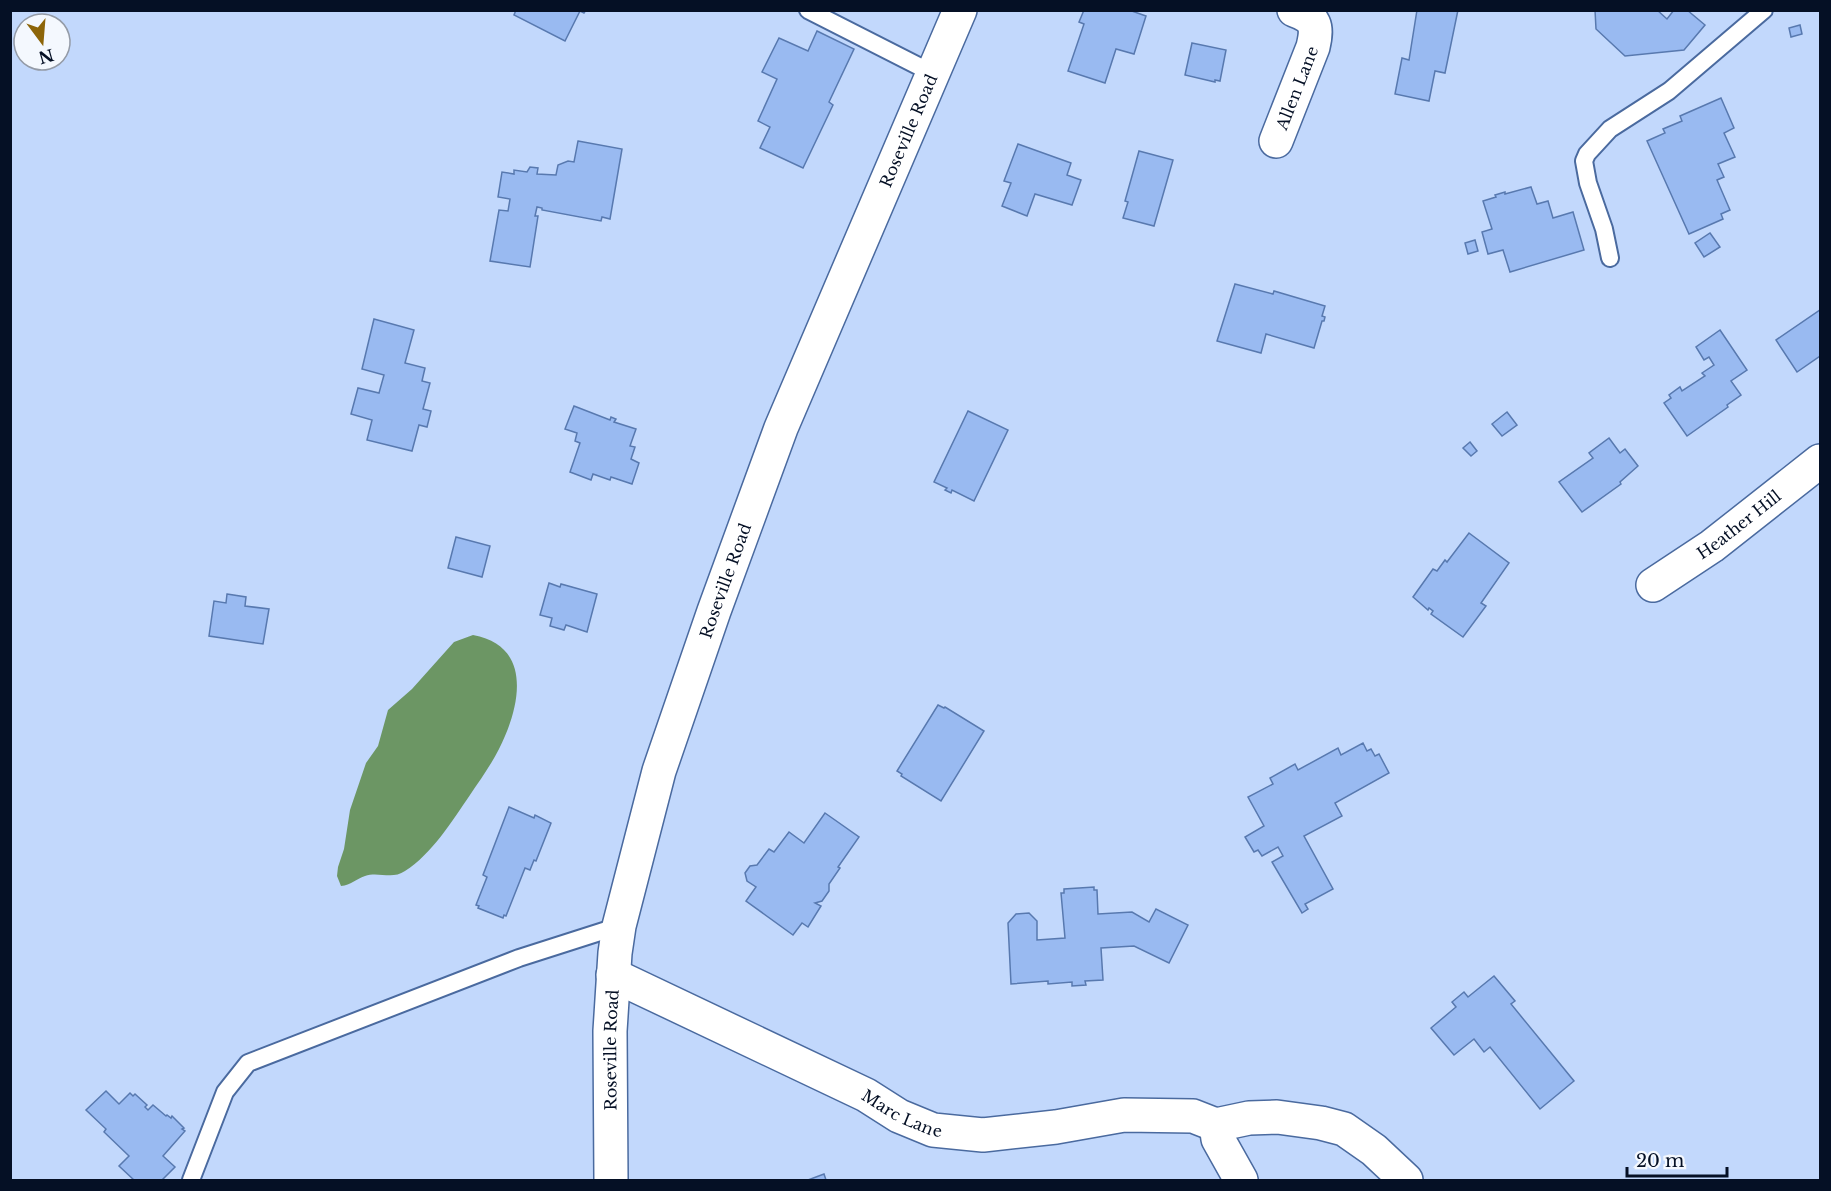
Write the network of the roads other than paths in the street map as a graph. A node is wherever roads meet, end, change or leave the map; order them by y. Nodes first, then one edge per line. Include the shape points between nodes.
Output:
1 (808, 10) edge
2 (960, 10) edge
3 (1294, 10) edge
4 (1764, 10) edge
5 (932, 73) junction
6 (1276, 141) dead end
7 (1610, 258) dead end
8 (1821, 461) edge
9 (1653, 585) dead end
10 (619, 926) junction
11 (613, 975) junction
12 (1216, 1125) junction
13 (191, 1180) edge
14 (611, 1180) edge
15 (1241, 1180) edge
16 (1406, 1180) edge

1 - 5 lane
2 - 5 street, Roseville Road
3 - 6 street, Allen Lane via 1314,23 1316,33
4 - 7 lane via 1669,91 1610,129 1587,154 1584,161 1588,183
5 - 10 street, Roseville Road via 781,428 659,771
8 - 9 street, Heather Hill via 1712,546
10 - 11 street, Roseville Road
10 - 13 lane via 519,958 248,1063 225,1092
11 - 12 street, Marc Lane via 933,1130 983,1135 1124,1115 1193,1116
11 - 14 street, Roseville Road
12 - 15 street via 1218,1139
12 - 16 street, Marc Lane via 1277,1117 1344,1129

